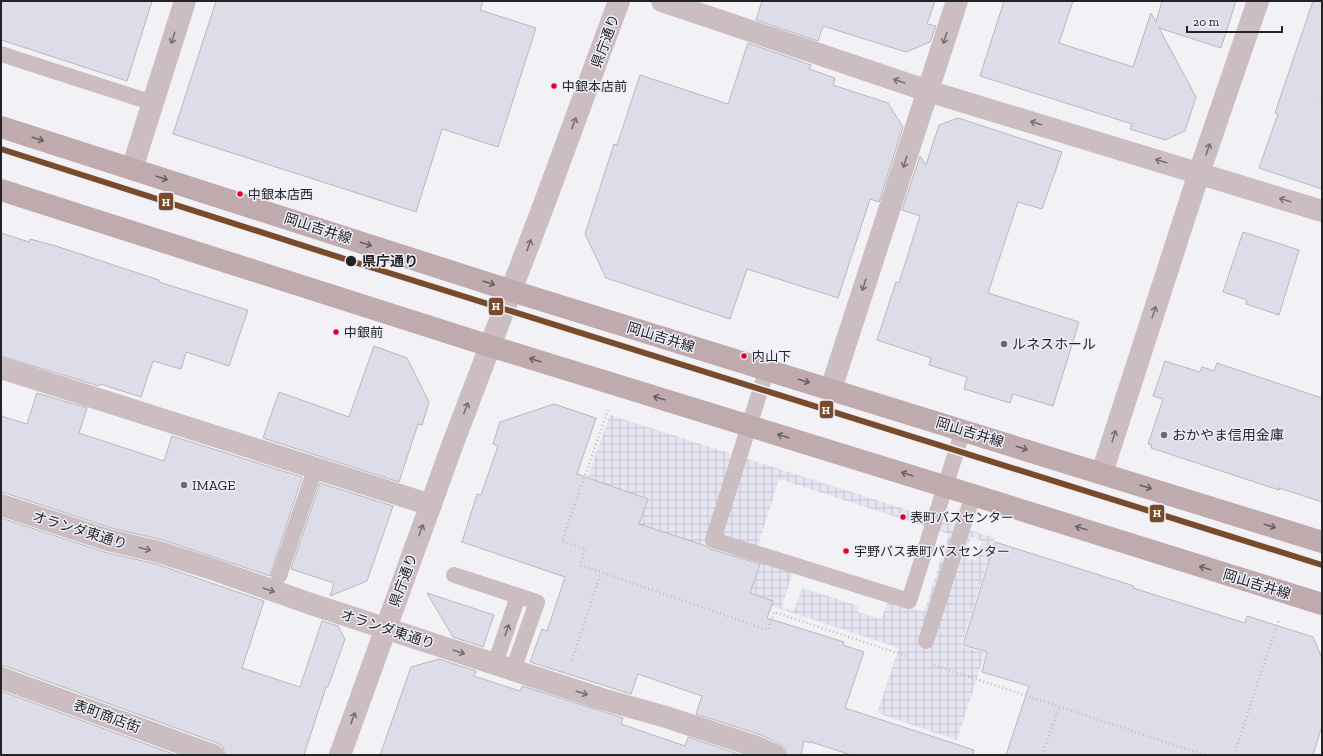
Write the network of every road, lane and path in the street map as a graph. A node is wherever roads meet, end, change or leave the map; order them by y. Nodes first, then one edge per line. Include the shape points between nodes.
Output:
1 (185, 1) edge
2 (619, 1) edge
3 (662, 1) edge
4 (957, 1) edge
5 (1258, 1) edge
6 (1, 54) edge
7 (928, 90) junction
8 (1322, 98) edge
9 (154, 103) junction
10 (1322, 103) edge
11 (1, 127) edge
12 (132, 168) junction
13 (1199, 173) junction
14 (1, 190) edge
15 (1322, 211) edge
16 (512, 291) junction
17 (490, 346) junction
18 (1, 368) edge
19 (767, 369) junction
20 (830, 389) junction
21 (608, 408) dead end
22 (749, 426) junction
23 (962, 430) junction
24 (314, 469) junction
25 (1102, 473) junction
26 (945, 486) junction
27 (973, 495) junction
28 (1, 505) edge
29 (431, 505) junction
30 (1322, 542) edge
31 (601, 573) junction
32 (454, 575) dead end
33 (279, 576) dead end
34 (518, 596) junction
35 (1322, 604) edge
36 (1280, 614) dead end
37 (386, 628) junction
38 (926, 641) dead end
39 (909, 657) dead end
40 (931, 664) dead end
41 (570, 665) dead end
42 (504, 667) junction
43 (1, 678) edge
44 (1058, 707) junction
45 (213, 755) edge
46 (340, 755) edge
47 (775, 755) edge
48 (1042, 755) edge
49 (1204, 755) edge
50 (1234, 755) edge

1 -> 9 street
16 -> 2 street, 県庁通り
7 -> 3 street
4 -> 7 street
13 -> 5 street
6 - 9 lane
13 -> 7 street
7 -> 20 street
8 - 10 path
9 - 12 street
11 -> 12 main road, 岡山吉井線
12 -> 16 main road, 岡山吉井線
15 -> 13 street
25 -> 13 street
14 - 17 main road, 岡山吉井線
16 - 17 street, 県庁通り
16 - 19 main road, 岡山吉井線
22 -> 17 main road, 岡山吉井線
29 -> 17 street, 県庁通り
18 - 24 street
19 -> 20 main road, 岡山吉井線
19 - 22 lane
20 - 23 main road, 岡山吉井線
21 - 31 path via 562,541 585,549 580,565
26 -> 22 main road, 岡山吉井線
22 - 26 lane via 713,540 909,602
23 -> 25 main road, 岡山吉井線
23 - 26 lane
24 - 29 street
24 - 33 lane
25 -> 30 main road, 岡山吉井線
26 - 27 main road, 岡山吉井線
35 -> 27 main road, 岡山吉井線
27 - 38 lane
28 -> 37 street, オランダ東通り via 108,540 159,552
37 -> 29 street, 県庁通り
31 - 39 path via 768,630 774,612
31 - 41 path
32 - 34 lane
42 -> 34 lane
34 - 42 lane via 537,602
36 - 50 path
37 -> 42 street, オランダ東通り
46 -> 37 street, 県庁通り
40 - 44 path
42 -> 47 street, オランダ東通り via 674,720
43 - 45 street, 表町商店街
44 - 48 path
44 - 49 path

